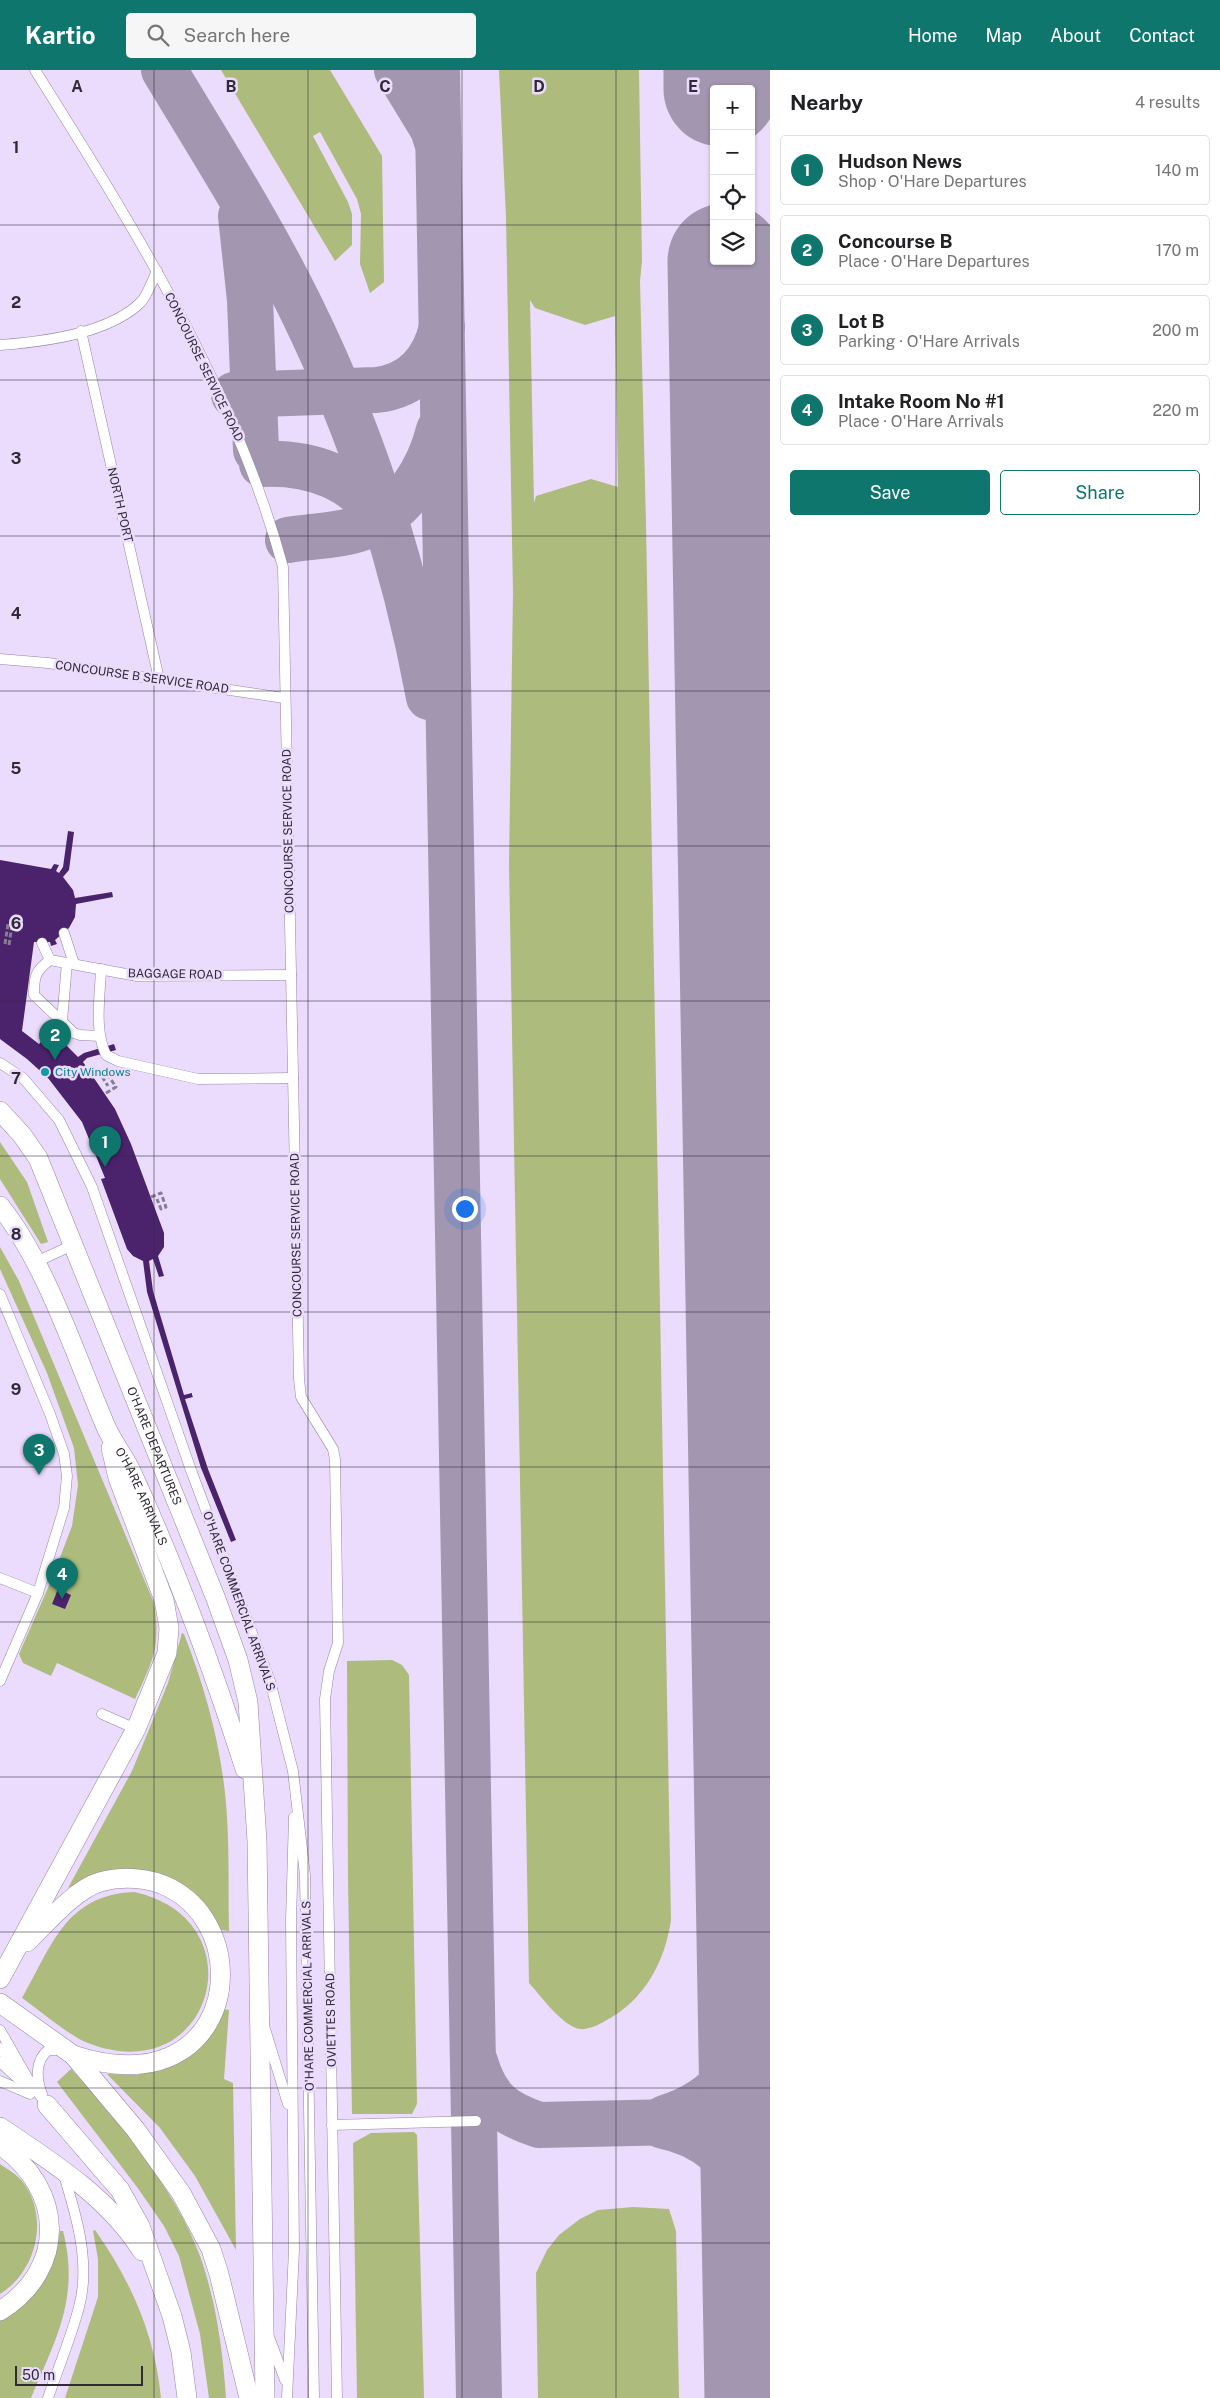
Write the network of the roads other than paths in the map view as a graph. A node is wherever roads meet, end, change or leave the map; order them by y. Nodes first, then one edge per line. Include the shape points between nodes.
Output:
1 (35, 70) edge
2 (157, 271) junction
3 (82, 331) junction
4 (0, 345) edge
5 (0, 659) edge
6 (159, 679) junction
7 (284, 698) junction
8 (64, 933) dead end
9 (42, 943) dead end
10 (50, 960) junction
11 (71, 964) junction
12 (101, 969) junction
13 (291, 975) junction
14 (62, 1021) junction
15 (100, 1036) junction
16 (0, 1063) edge
17 (293, 1078) junction
18 (0, 1111) edge
19 (0, 1206) edge
20 (74, 1244) junction
21 (36, 1262) junction
22 (0, 1294) edge
23 (107, 1430) junction
24 (0, 1578) edge
25 (38, 1593) junction
26 (338, 1643) joint
27 (0, 1681) edge
28 (102, 1714) dead end
29 (136, 1729) junction
30 (294, 1784) junction
31 (254, 1799) junction
32 (15, 1953) junction
33 (2, 1976) edge
34 (0, 2003) edge
35 (259, 2012) junction
36 (0, 2030) edge
37 (0, 2048) edge
38 (71, 2054) junction
39 (0, 2062) edge
40 (0, 2072) edge
41 (0, 2081) edge
42 (47, 2105) junction
43 (292, 2117) junction
44 (476, 2121) dead end
45 (332, 2125) junction
46 (0, 2127) edge
47 (0, 2145) edge
48 (62, 2169) junction
49 (0, 2311) edge
50 (172, 2316) junction
51 (264, 2322) junction
52 (287, 2385) junction
53 (48, 2398) edge
54 (187, 2398) edge
55 (249, 2398) edge
56 (265, 2398) edge
57 (287, 2398) edge
58 (314, 2398) edge
59 (337, 2398) edge

1 - 2 lane, CONCOURSE SERVICE ROAD
2 - 3 lane via 142,300 120,319
2 - 7 lane, CONCOURSE SERVICE ROAD via 247,455 284,566
3 - 4 lane
3 - 6 lane, NORTH PORT
5 - 6 lane, CONCOURSE B SERVICE ROAD
6 - 7 lane, CONCOURSE B SERVICE ROAD
7 - 13 lane, CONCOURSE SERVICE ROAD
8 - 11 lane
9 - 10 lane
10 - 11 lane, BAGGAGE ROAD
10 - 14 lane via 38,969 34,995
11 - 12 lane, BAGGAGE ROAD
11 - 14 lane
12 - 13 lane, BAGGAGE ROAD via 136,976
12 - 15 lane
13 - 17 lane, CONCOURSE SERVICE ROAD
14 - 15 lane via 80,1035
15 - 17 lane via 106,1055 118,1061 198,1079
16 - 30 lane, O'HARE COMMERCIAL ARRIVALS via 23,1078 59,1120 92,1187 192,1473 270,1681
17 - 26 lane, CONCOURSE SERVICE ROAD via 299,1378 301,1397 333,1449 335,1460
18 - 20 street, O'HARE DEPARTURES via 38,1158
19 - 21 street, O'HARE ARRIVALS
20 - 21 lane
20 - 31 street, O'HARE DEPARTURES via 238,1660 248,1702
21 - 23 street, O'HARE ARRIVALS
22 - 25 lane via 36,1376 66,1466 64,1508
23 - 29 street via 118,1478 164,1600 169,1628 167,1653
23 - 31 street, O'HARE ARRIVALS via 131,1472 201,1639
24 - 25 lane
25 - 27 lane
26 - 45 lane, OVIETTES ROAD via 325,1699
28 - 29 lane
29 - 32 street
30 - 43 lane
30 - 58 lane, O'HARE COMMERCIAL ARRIVALS via 306,1875
31 - 35 street
32 - 33 street
32 - 38 street via 80,1893 99,1882 123,1878 152,1881 180,1893 196,1906 210,1925 219,1950 221,1983 212,2014 189,2044 171,2056 136,2065 97,2062
34 - 38 street
35 - 43 lane
35 - 51 street
36 - 42 lane
37 - 42 lane
38 - 42 lane via 62,2049 48,2050 39,2061 38,2080
38 - 55 street via 136,2130 197,2221 219,2274
39 - 42 lane
40 - 42 lane
41 - 42 lane
42 - 50 street via 131,2207
43 - 52 lane via 294,2250
44 - 45 lane
45 - 59 lane, OVIETTES ROAD
46 - 48 street
47 - 49 street via 15,2155 35,2178 48,2218 49,2241 44,2261 32,2283
48 - 50 street via 108,2208 126,2229 153,2270
48 - 53 lane via 80,2233 83,2272 80,2306
50 - 54 street
51 - 52 lane
51 - 56 street
52 - 57 lane

